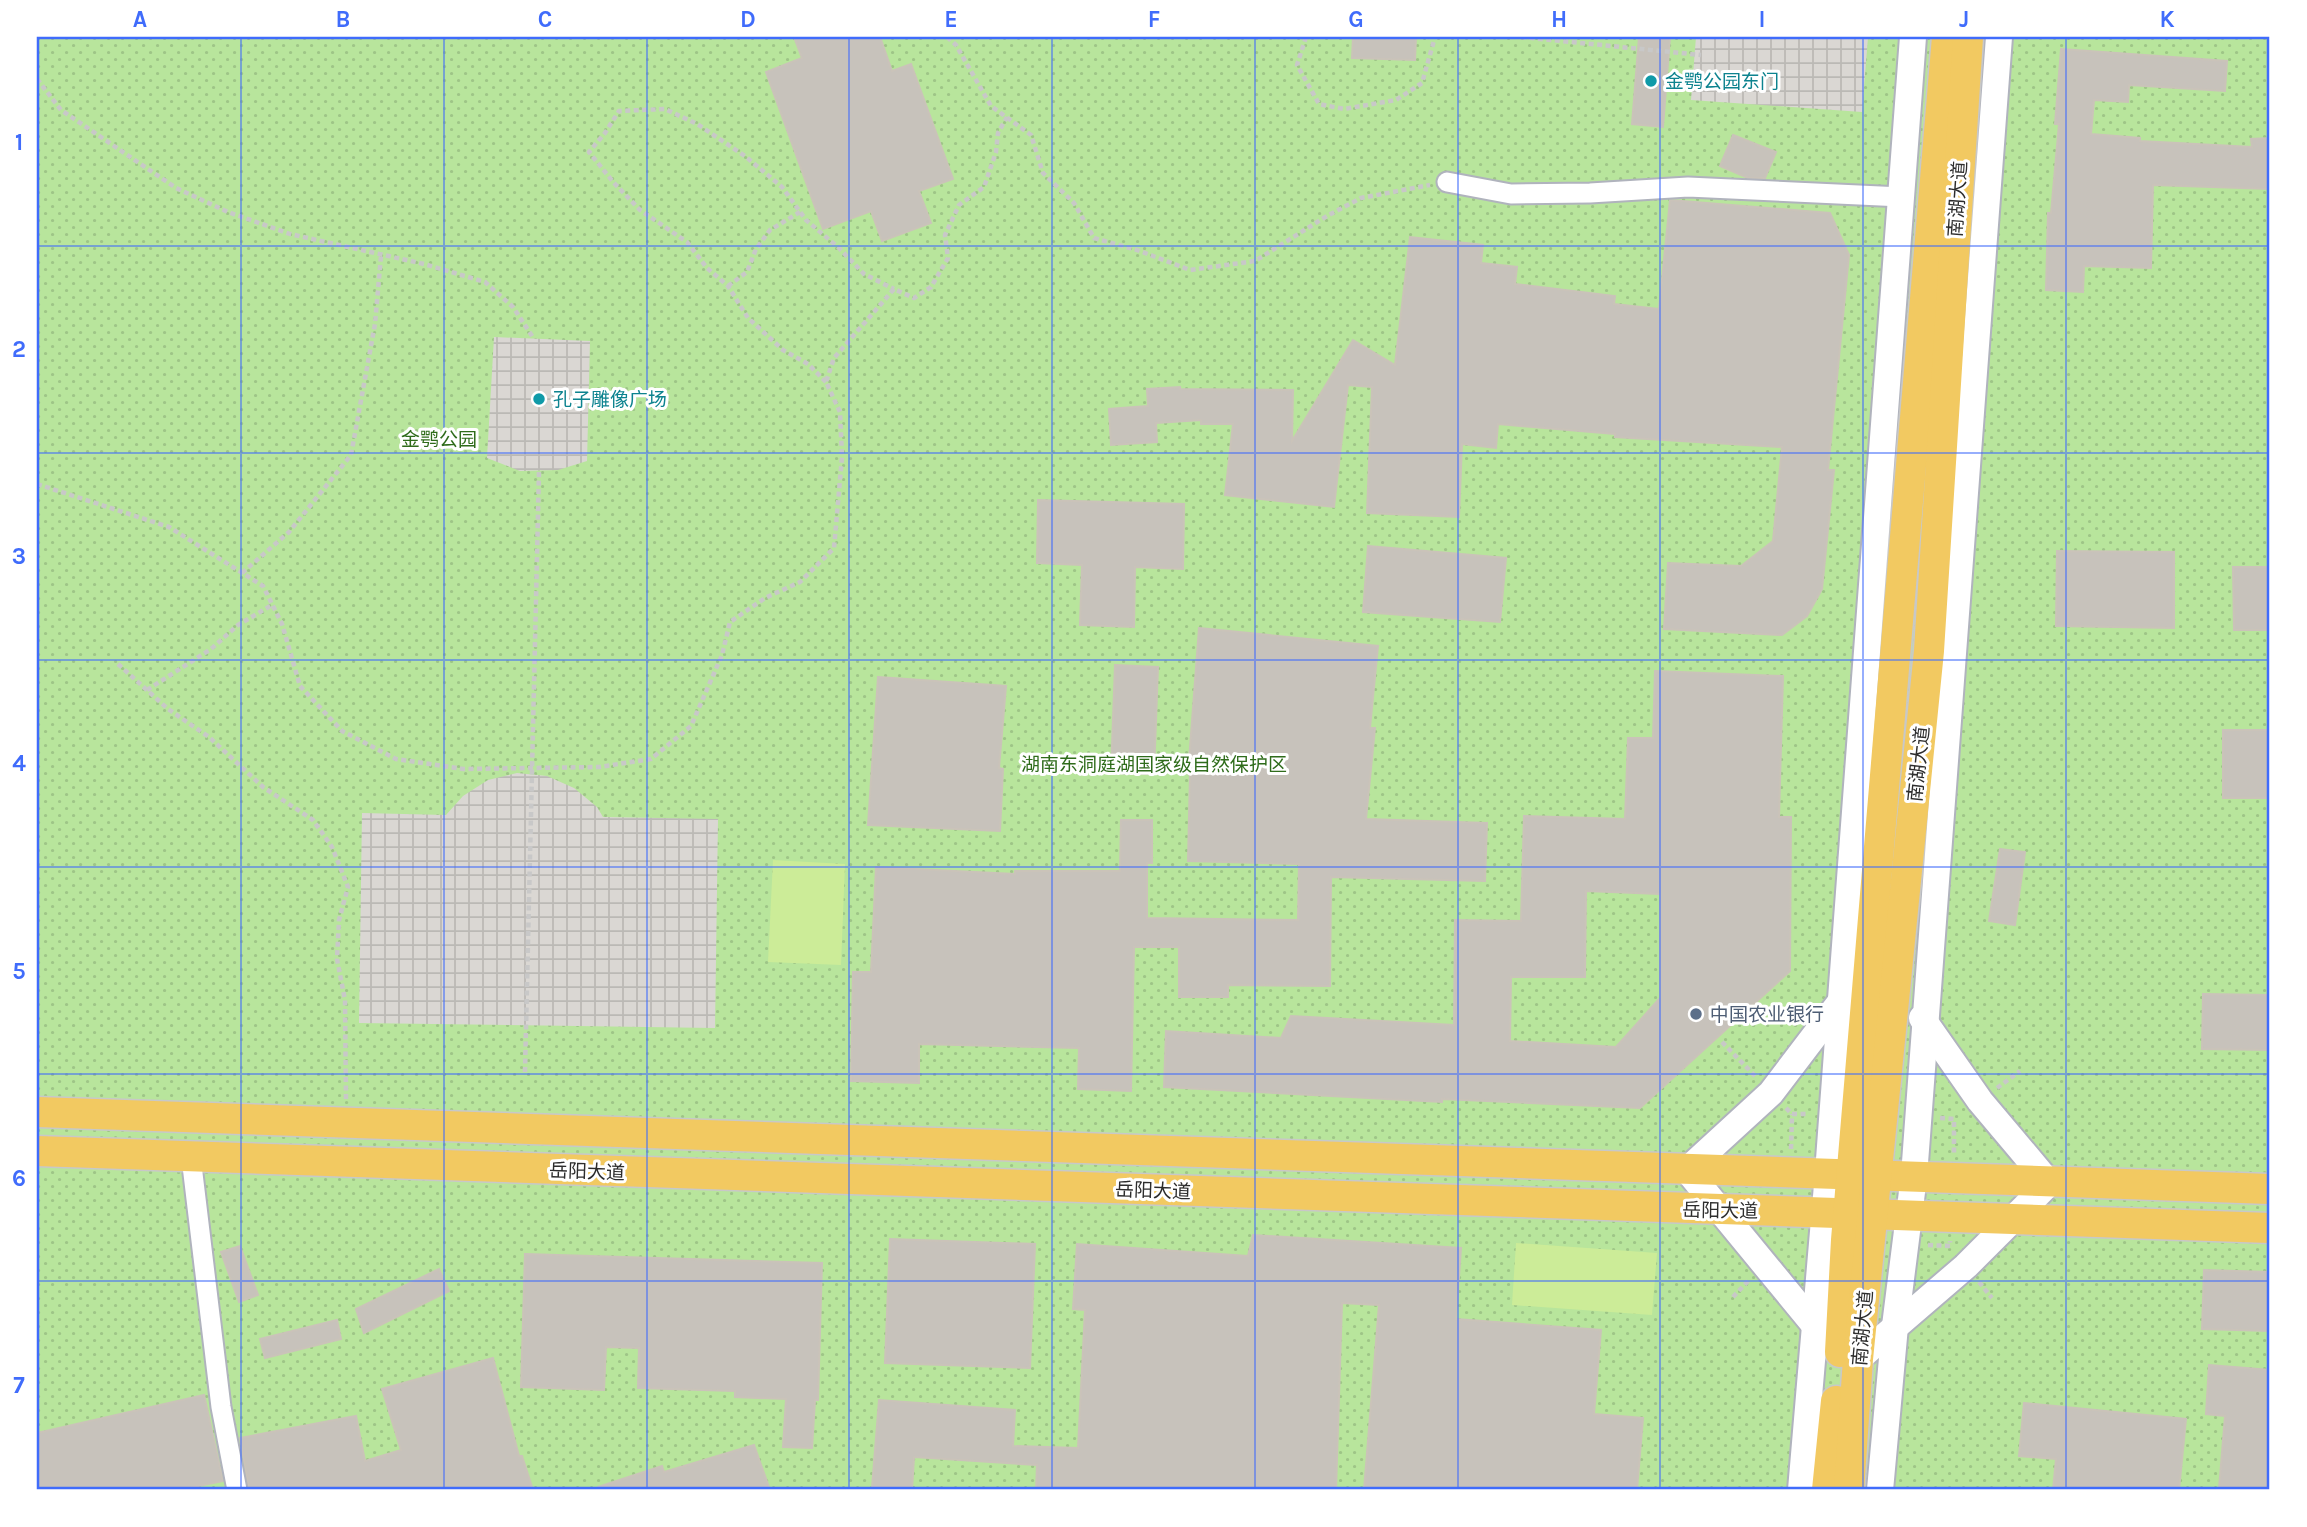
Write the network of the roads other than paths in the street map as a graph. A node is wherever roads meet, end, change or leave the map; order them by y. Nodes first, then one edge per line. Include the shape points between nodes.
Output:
1 (1913, 37) edge
2 (1947, 37) edge
3 (1968, 37) edge
4 (1999, 37) edge
5 (1447, 182) road end
6 (1902, 197) junction
7 (1884, 969) junction
8 (1840, 1003) junction
9 (1925, 1022) junction
10 (37, 1112) edge
11 (37, 1151) edge
12 (191, 1157) junction
13 (1687, 1170) junction
14 (1853, 1173) junction
15 (1914, 1176) junction
16 (2049, 1182) junction
17 (2270, 1189) edge
18 (1720, 1209) junction
19 (1849, 1213) junction
20 (1910, 1215) junction
21 (2013, 1220) junction
22 (2270, 1228) edge
23 (1815, 1325) junction
24 (1895, 1326) junction
25 (1849, 1357) junction
26 (237, 1490) edge
27 (1801, 1490) edge
28 (1827, 1490) edge
29 (1849, 1490) edge
30 (1880, 1490) edge

1 - 6 main road
2 - 7 main road, 南湖大道
3 - 7 main road, 南湖大道 via 1929,651
4 - 9 main road
5 - 6 street via 1511,194 1688,187
6 - 8 main road
7 - 8 main road
7 - 9 main road
7 - 14 main road, 南湖大道
8 - 13 main road via 1771,1093
8 - 14 main road
9 - 15 main road
9 - 16 main road via 1980,1101
10 - 13 main road, 岳阳大道
11 - 12 main road, 岳阳大道
12 - 18 main road, 岳阳大道
12 - 26 street via 221,1407
13 - 14 main road, 岳阳大道
13 - 18 main road
14 - 15 main road, 岳阳大道
14 - 19 main road, 南湖大道
15 - 16 main road, 岳阳大道
15 - 20 main road
16 - 17 main road, 岳阳大道
16 - 21 main road
18 - 19 main road, 岳阳大道
18 - 23 main road
19 - 20 main road, 岳阳大道
19 - 23 main road
19 - 25 main road, 南湖大道
20 - 21 main road, 岳阳大道
20 - 24 main road
21 - 22 main road, 岳阳大道
21 - 24 main road
23 - 25 main road
23 - 27 main road
24 - 25 main road
24 - 30 main road
25 - 28 main road, 南湖大道
25 - 29 main road, 南湖大道

